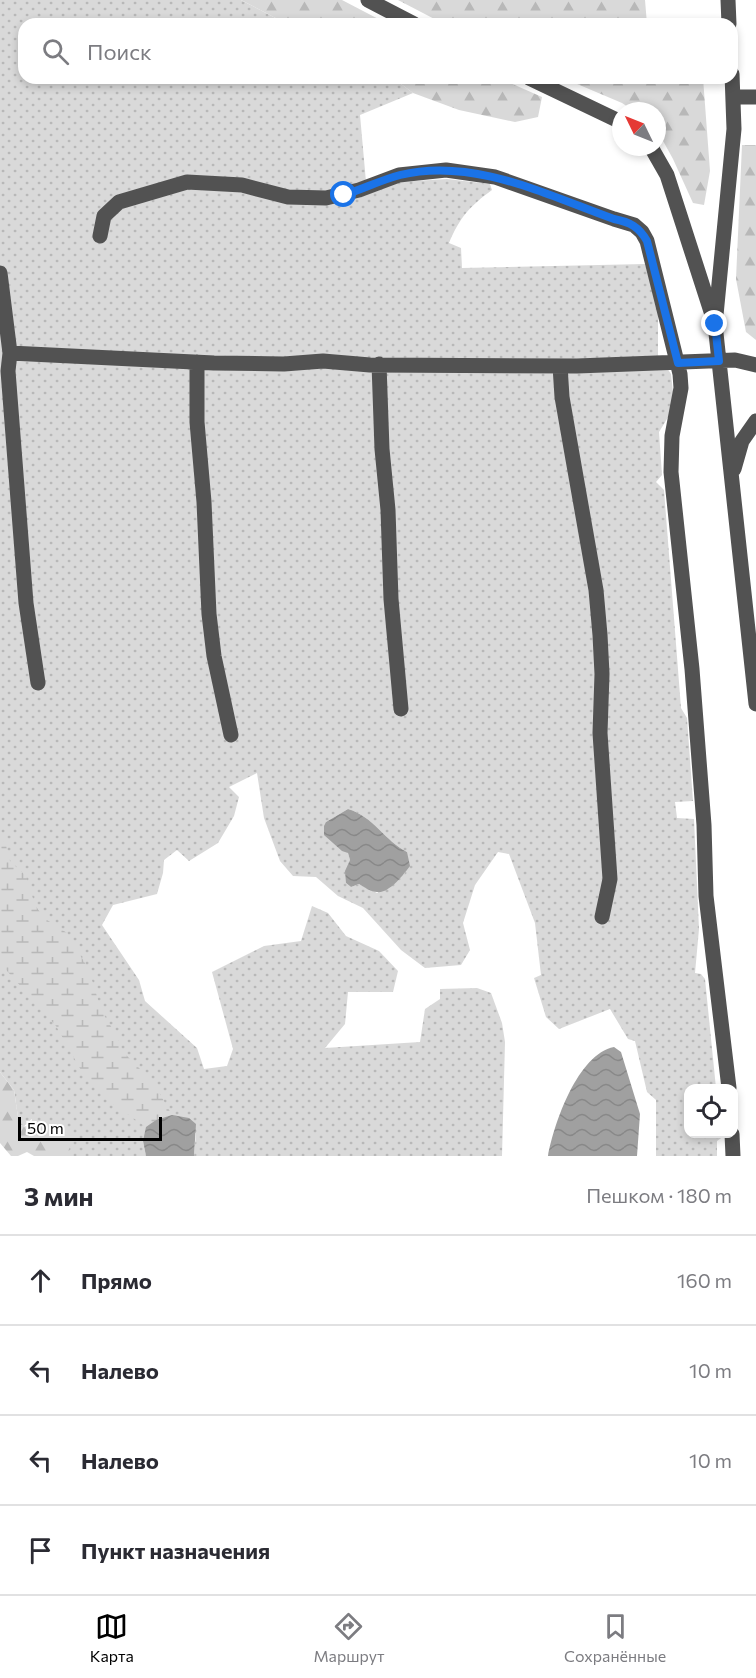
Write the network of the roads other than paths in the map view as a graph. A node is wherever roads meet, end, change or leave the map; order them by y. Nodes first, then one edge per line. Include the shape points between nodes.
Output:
1 (368, 0) edge
2 (728, 0) edge
3 (402, 18) edge
4 (729, 18) edge
5 (542, 84) edge
6 (732, 84) edge
7 (733, 97) junction
8 (756, 97) edge
9 (612, 118) edge
10 (656, 156) edge
11 (100, 236) dead end
12 (0, 273) edge
13 (715, 324) junction
14 (10, 353) junction
15 (719, 361) junction
16 (197, 362) junction
17 (678, 363) junction
18 (379, 364) junction
19 (756, 365) edge
20 (560, 366) junction
21 (756, 421) edge
22 (731, 483) junction
23 (38, 683) dead end
24 (756, 704) edge
25 (400, 709) dead end
26 (231, 735) dead end
27 (602, 917) dead end
28 (728, 1084) edge
29 (732, 1138) edge
30 (733, 1156) edge

1 - 3 street
2 - 4 street
5 - 9 street
6 - 7 street
7 - 8 street
7 - 13 street via 731,166
10 - 13 street via 667,175
11 - 17 street via 104,216 119,202 187,182 242,185 307,199 344,195 417,172 446,170 495,177 626,221 642,232
12 - 14 street
13 - 15 street
14 - 16 street
14 - 23 street via 8,371 26,603
15 - 17 street
15 - 19 street
15 - 22 street
16 - 18 street
16 - 26 street via 209,614
17 - 20 street
17 - 28 street via 681,388 672,436 671,472 692,669 704,825 705,896
18 - 20 street
18 - 25 street
20 - 27 street via 600,635 600,733 610,879
21 - 22 street via 737,453
22 - 24 street
29 - 30 street

